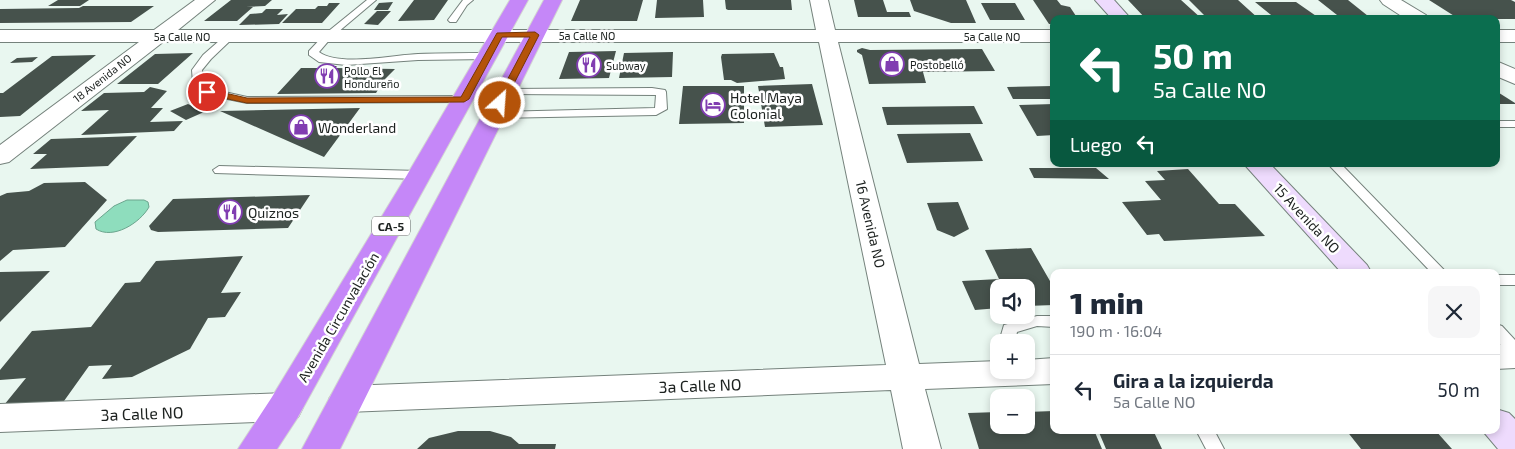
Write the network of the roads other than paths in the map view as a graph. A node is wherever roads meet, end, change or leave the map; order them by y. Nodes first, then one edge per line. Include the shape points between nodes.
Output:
1 (206, 0) edge
2 (372, 0) edge
3 (469, 0) edge
4 (519, 0) edge
5 (552, 0) edge
6 (819, 0) edge
7 (1104, 0) edge
8 (1389, 0) edge
9 (1118, 15) edge
10 (1413, 15) edge
11 (453, 20) dead end
12 (535, 35) junction
13 (828, 35) junction
14 (0, 36) edge
15 (156, 36) junction
16 (230, 36) junction
17 (328, 36) junction
18 (1050, 36) edge
19 (1500, 36) edge
20 (1515, 36) edge
21 (494, 46) junction
22 (1500, 69) edge
23 (1515, 78) edge
24 (610, 82) dead end
25 (503, 97) junction
26 (464, 99) junction
27 (1500, 124) edge
28 (1515, 124) edge
29 (0, 157) edge
30 (1259, 167) edge
31 (1337, 167) edge
32 (219, 170) dead end
33 (420, 176) junction
34 (1354, 269) edge
35 (1436, 269) edge
36 (1500, 280) edge
37 (1515, 280) edge
38 (1050, 322) edge
39 (1010, 334) edge
40 (1500, 334) edge
41 (1515, 350) edge
42 (1500, 356) edge
43 (1515, 356) edge
44 (990, 365) edge
45 (1035, 367) edge
46 (1050, 370) edge
47 (906, 377) junction
48 (347, 399) junction
49 (285, 407) junction
50 (0, 418) edge
51 (1500, 427) edge
52 (1206, 434) edge
53 (1515, 443) edge
54 (257, 449) edge
55 (321, 449) edge
56 (922, 449) edge
57 (1215, 449) edge

1 - 15 street, 18 Avenida NO
2 - 17 lane
3 - 11 lane
4 - 21 highway, Avenida Circunvalación / CA-5
5 - 12 highway, CA-5
6 - 13 street, 16 Avenida NO
7 - 9 street
8 - 10 street
12 - 13 street, 5a Calle NO
12 - 21 street, 5a Calle NO
12 - 25 highway, CA-5
13 - 18 street, 5a Calle NO
13 - 47 street, 16 Avenida NO
14 - 15 street, 5a Calle NO
15 - 16 street, 5a Calle NO
15 - 29 street, 18 Avenida NO
16 - 17 street, 5a Calle NO
16 - 26 lane via 197,70 198,83 207,92 247,100
17 - 21 street, 5a Calle NO
17 - 21 lane via 313,53 323,60 346,62 418,57
19 - 20 street
21 - 26 highway, Avenida Circunvalación / CA-5
22 - 23 street
24 - 25 lane
25 - 25 lane via 656,112 661,109 661,92 652,91
25 - 48 highway, CA-5
26 - 33 highway, Avenida Circunvalación / CA-5
27 - 28 lane
30 - 34 street, 15 Avenida NO
31 - 35 lane
32 - 33 lane
33 - 49 highway, Avenida Circunvalación / CA-5
36 - 37 lane
38 - 39 lane via 1037,321 1010,329
40 - 41 lane
42 - 43 street
44 - 47 street, 3a Calle NO
45 - 46 street, 3a Calle NO
47 - 48 street, 3a Calle NO
47 - 56 street, 16 Avenida NO
48 - 55 highway, CA-5
49 - 50 street, 3a Calle NO
49 - 54 highway, Avenida Circunvalación / CA-5
51 - 53 street
52 - 57 lane

